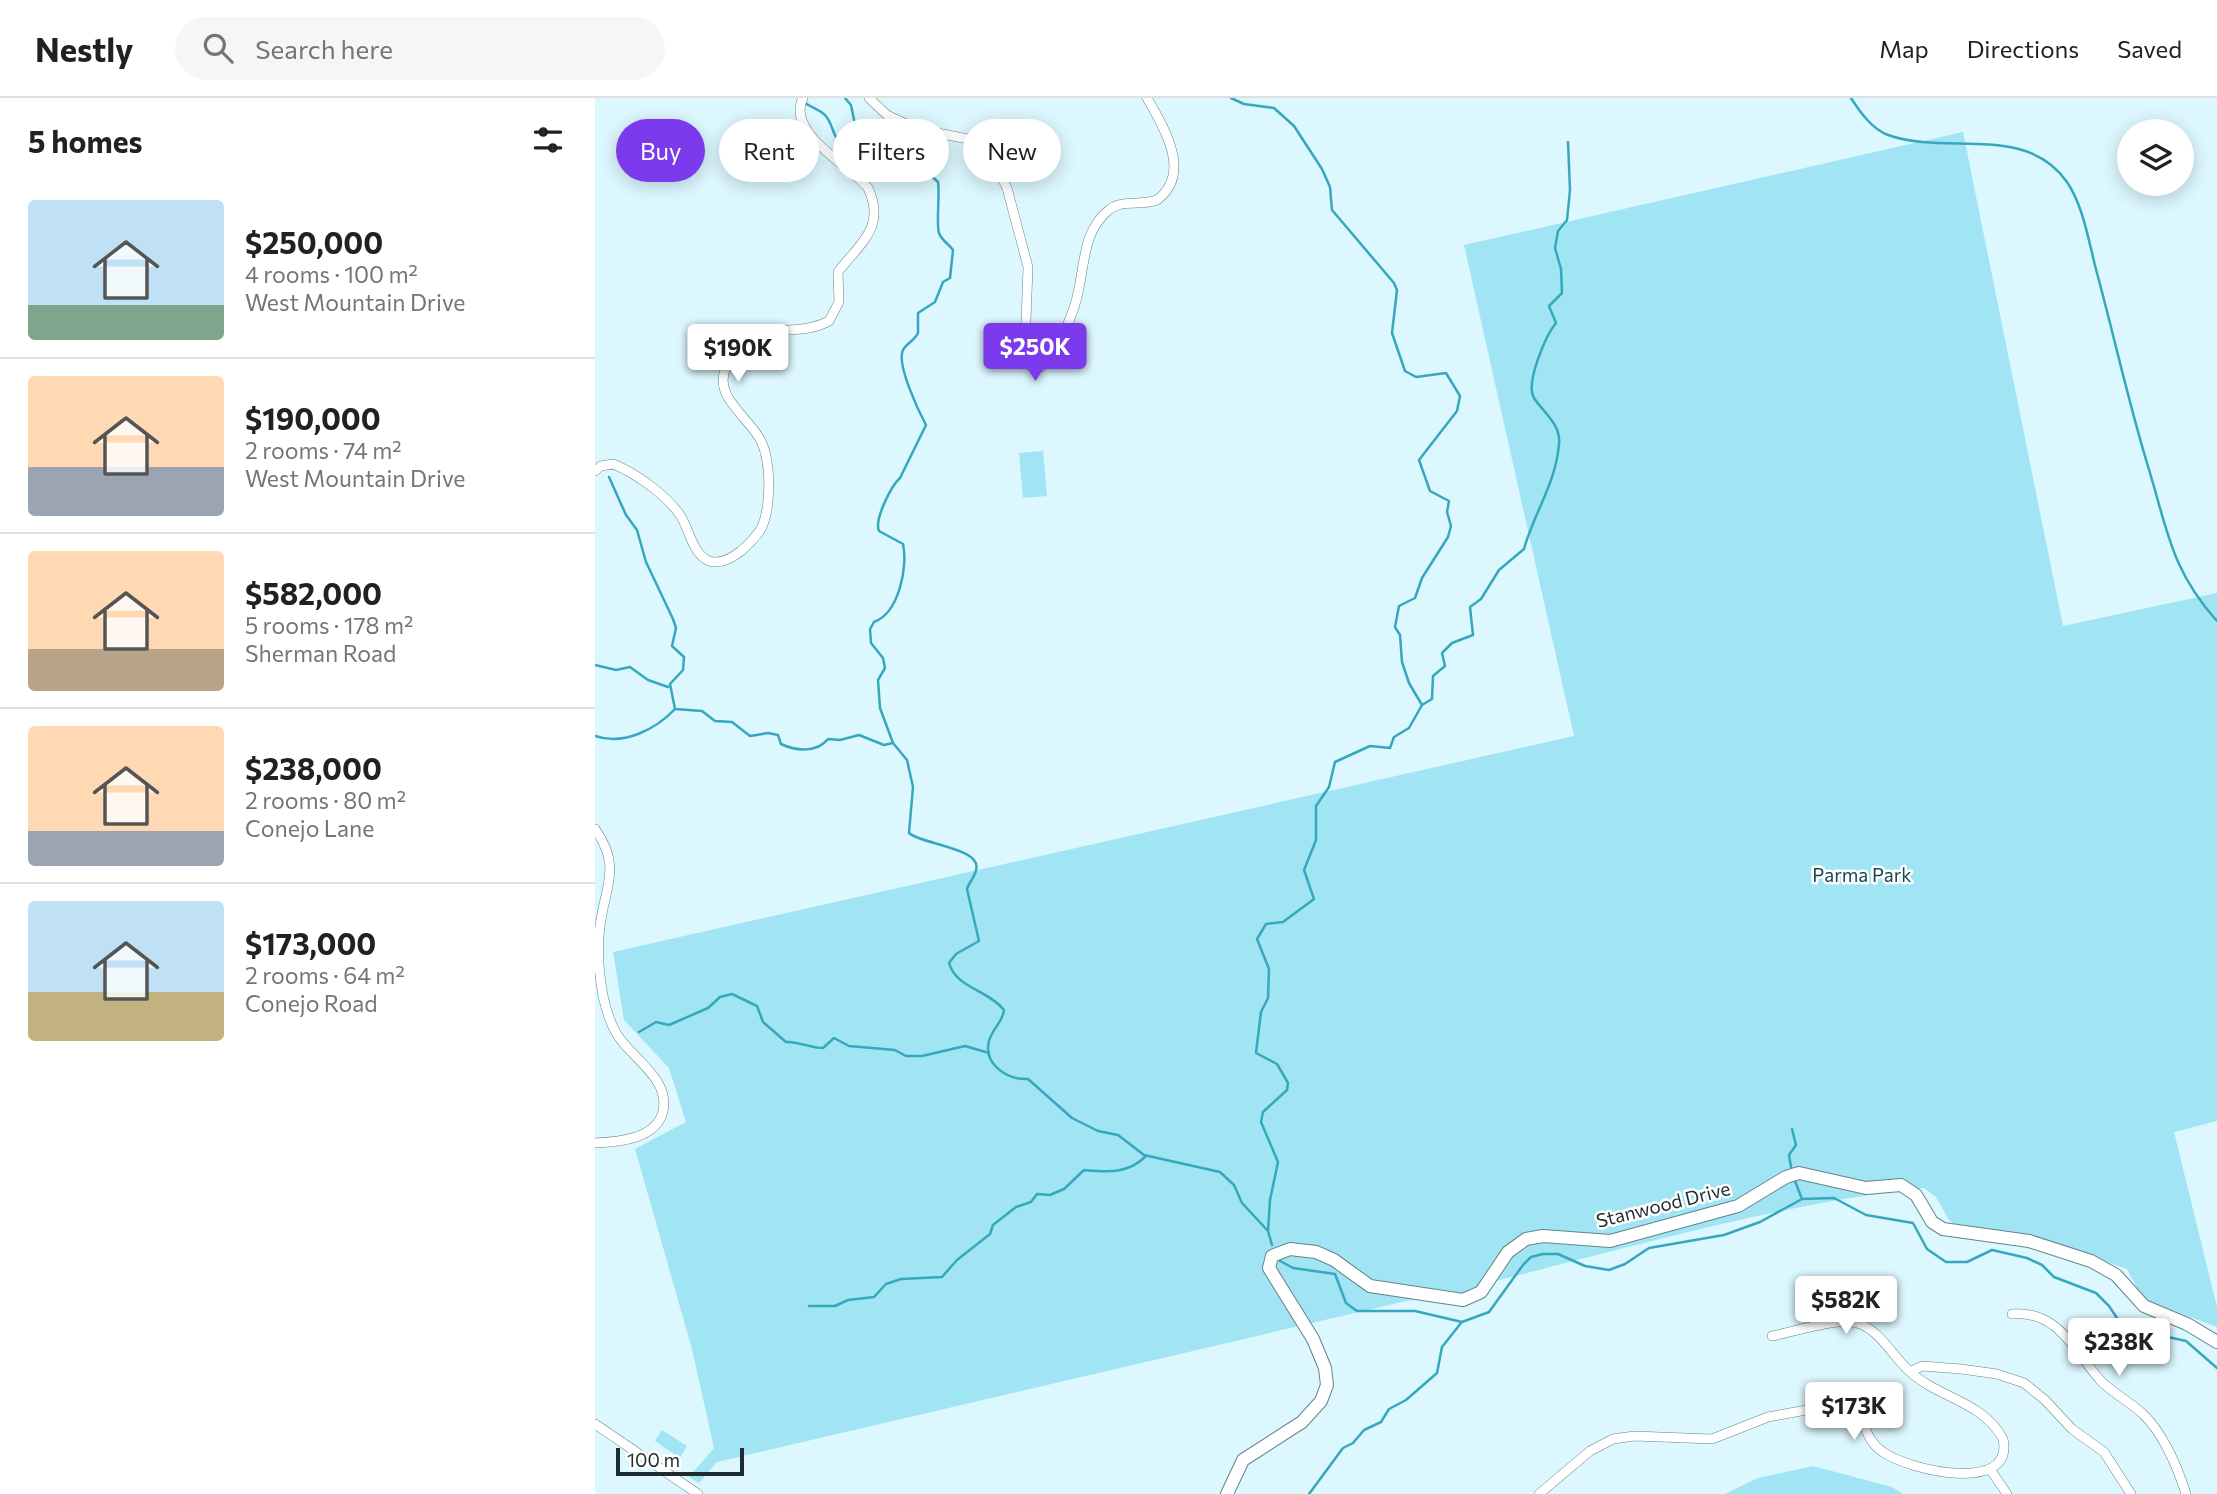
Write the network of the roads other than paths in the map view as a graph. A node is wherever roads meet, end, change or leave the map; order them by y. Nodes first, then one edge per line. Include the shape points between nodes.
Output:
1 (803, 98) edge
2 (869, 98) edge
3 (1147, 98) edge
4 (595, 471) edge
5 (595, 829) edge
6 (595, 1143) edge
7 (2012, 1314) dead end
8 (1772, 1336) dead end
9 (2217, 1342) edge
10 (1910, 1372) junction
11 (595, 1424) edge
12 (1991, 1472) junction
13 (698, 1494) edge
14 (1227, 1494) edge
15 (1539, 1494) edge
16 (2007, 1494) edge
17 (2131, 1494) edge
18 (2186, 1494) edge

1 - 4 street via 801,112 821,149 858,176 870,191 873,219 865,242 838,272 839,302 829,321 762,334 725,369 727,394 764,450 767,502 761,528 734,555 712,561 700,554 681,516 661,496 613,464
2 - 3 street via 887,115 916,129 969,138 992,160 1007,188 1026,257 1025,356 1038,368 1051,359 1069,317 1080,288 1084,253 1096,225 1115,206 1157,200 1170,184 1170,139
5 - 6 street via 608,852 611,872 599,939 604,999 614,1031 653,1076 664,1103 654,1128 633,1138
7 - 18 street via 2040,1316 2057,1327 2108,1387 2144,1415
8 - 10 street via 1843,1321 1859,1323
9 - 14 main road, Stanwood Drive via 2147,1308 2116,1275 2091,1261 2021,1239 1943,1229 1916,1195 1901,1185 1859,1187 1805,1173 1786,1177 1731,1209 1610,1241 1526,1239 1508,1252 1481,1292 1463,1300 1370,1286 1325,1255 1285,1250 1272,1256 1269,1268 1318,1350 1327,1375 1325,1390 1302,1422 1243,1460
10 - 12 street via 1977,1410 1999,1431 2005,1452
10 - 17 street via 1923,1366 1961,1369 2024,1383 2072,1429 2105,1452
11 - 13 street
12 - 15 street via 1944,1477 1914,1468 1881,1451 1857,1411 1845,1404 1759,1419 1712,1439 1613,1439 1590,1451
12 - 16 street

